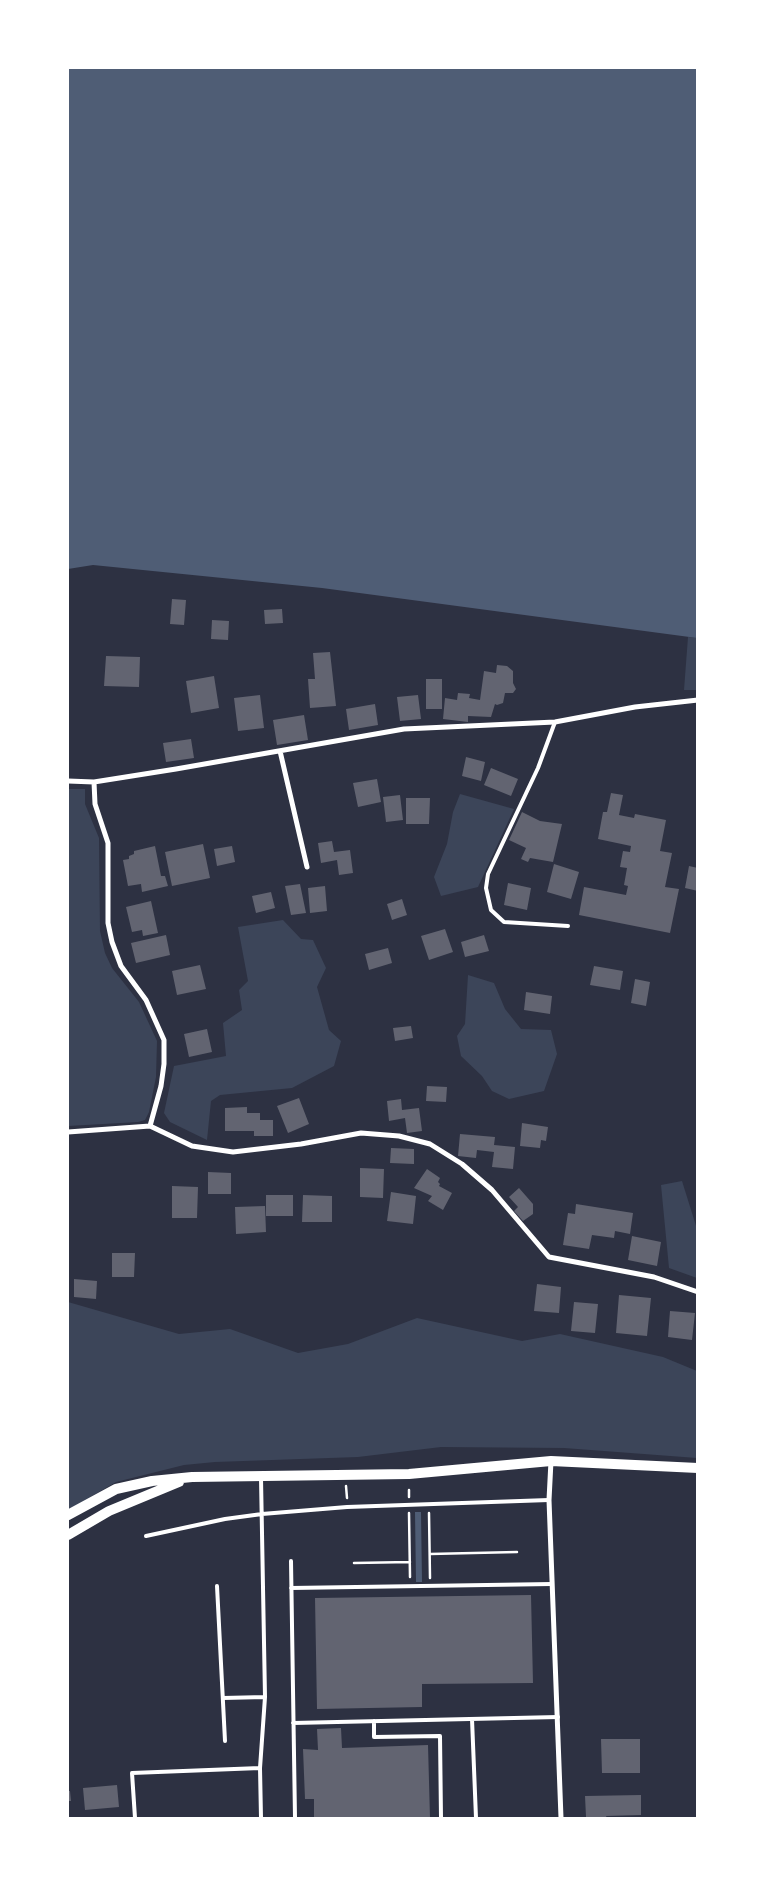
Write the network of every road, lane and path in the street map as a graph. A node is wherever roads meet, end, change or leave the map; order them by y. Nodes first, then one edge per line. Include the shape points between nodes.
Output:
1 (698, 700) edge
2 (555, 722) junction
3 (280, 751) junction
4 (68, 781) edge
5 (94, 782) junction
6 (307, 867) dead end
7 (568, 926) dead end
8 (150, 1126) junction
9 (68, 1132) edge
10 (698, 1292) edge
11 (551, 1461) junction
12 (698, 1468) edge
13 (261, 1476) junction
14 (192, 1477) junction
15 (346, 1484) dead end
16 (409, 1490) dead end
17 (409, 1496) dead end
18 (549, 1500) junction
19 (347, 1508) junction
20 (409, 1509) dead end
21 (429, 1509) dead end
22 (262, 1514) junction
23 (68, 1515) edge
24 (68, 1535) edge
25 (146, 1536) dead end
26 (517, 1552) dead end
27 (430, 1554) junction
28 (291, 1561) dead end
29 (410, 1562) junction
30 (354, 1563) dead end
31 (410, 1574) dead end
32 (430, 1574) dead end
33 (552, 1584) junction
34 (217, 1586) dead end
35 (291, 1588) junction
36 (265, 1697) junction
37 (223, 1698) junction
38 (558, 1717) junction
39 (472, 1719) junction
40 (374, 1721) junction
41 (293, 1723) junction
42 (225, 1741) dead end
43 (260, 1768) junction
44 (135, 1818) edge
45 (261, 1818) edge
46 (295, 1818) edge
47 (441, 1818) edge
48 (476, 1818) edge
49 (560, 1818) edge

1 - 2 street via 635,707
2 - 3 street via 404,728
2 - 7 lane via 538,768 488,874 486,888 491,910 504,922
3 - 5 street
3 - 6 street
4 - 5 street
5 - 8 street via 95,804 108,843 108,922 112,942 121,966 146,1000 164,1040 164,1064
8 - 9 street
8 - 10 street via 192,1146 233,1152 361,1133 399,1136 430,1144 462,1164 492,1190 549,1258 654,1277
11 - 12 main road
11 - 13 main road via 409,1474
11 - 18 street
13 - 14 main road
13 - 22 lane
14 - 23 main road via 116,1489
14 - 24 main road via 109,1510
15 - 19 path
16 - 17 path
18 - 19 lane
18 - 33 street
19 - 22 lane
20 - 29 path
21 - 27 path
22 - 25 lane
22 - 36 lane
26 - 27 path
27 - 32 path
28 - 35 lane
29 - 30 path
29 - 31 path
33 - 35 lane
33 - 38 street
34 - 37 lane
35 - 41 lane
36 - 37 lane
36 - 43 lane
37 - 42 lane
38 - 39 lane
38 - 49 street
39 - 40 lane
39 - 48 lane
40 - 41 lane
40 - 47 lane via 374,1737 440,1736
41 - 46 lane
43 - 44 lane via 132,1773
43 - 45 lane

